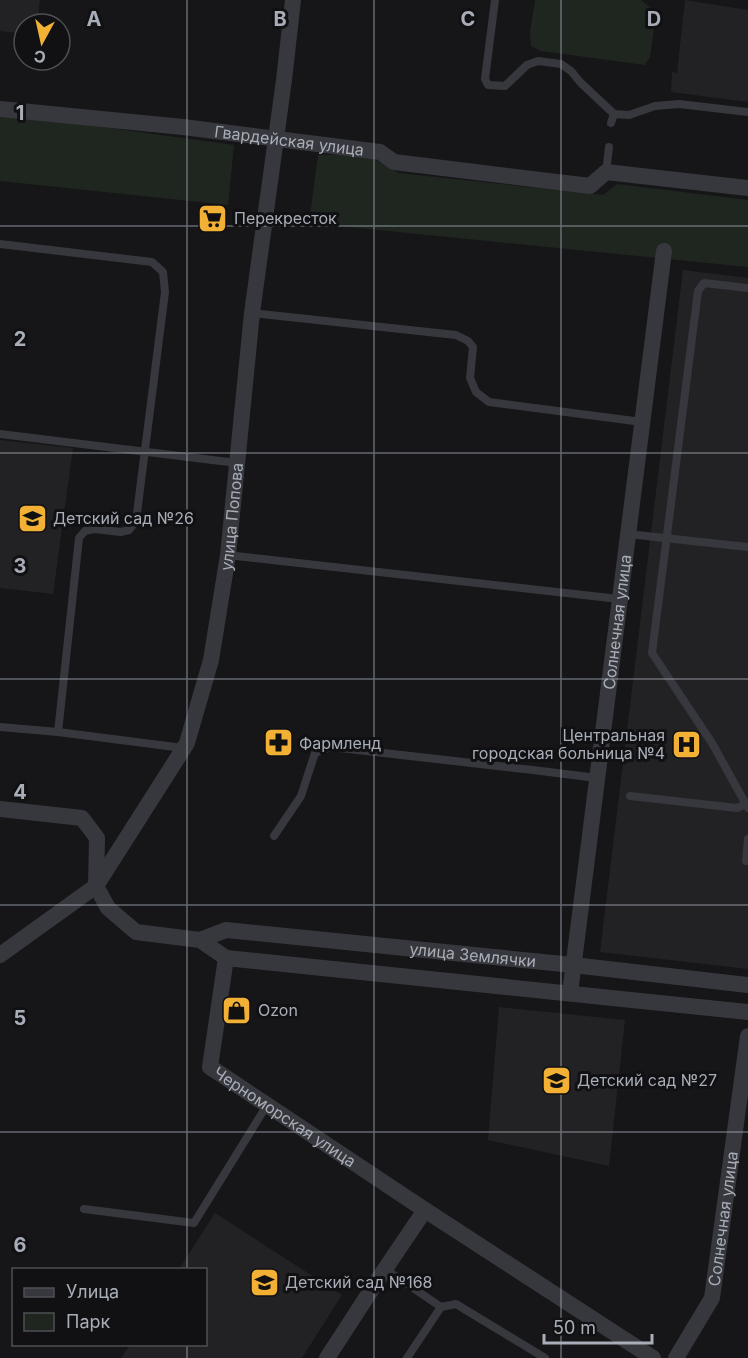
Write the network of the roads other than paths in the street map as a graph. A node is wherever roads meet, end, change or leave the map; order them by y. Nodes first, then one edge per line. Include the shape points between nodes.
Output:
1 (294, 0) edge
2 (495, 0) edge
3 (0, 109) edge
4 (748, 112) edge
5 (614, 114) junction
6 (611, 123) dead end
7 (276, 138) junction
8 (609, 147) dead end
9 (606, 172) junction
10 (748, 188) edge
11 (0, 244) edge
12 (664, 251) dead end
13 (748, 288) edge
14 (252, 313) junction
15 (642, 422) junction
16 (0, 434) edge
17 (145, 452) junction
18 (237, 463) junction
19 (628, 534) junction
20 (666, 538) junction
21 (748, 548) edge
22 (228, 555) junction
23 (620, 599) junction
24 (0, 727) edge
25 (58, 732) junction
26 (183, 748) junction
27 (597, 778) junction
28 (630, 796) dead end
29 (747, 805) edge
30 (0, 809) edge
31 (274, 836) dead end
32 (748, 839) edge
33 (746, 861) dead end
34 (96, 886) junction
35 (200, 940) junction
36 (0, 955) edge
37 (226, 958) junction
38 (573, 964) junction
39 (748, 985) edge
40 (570, 993) junction
41 (748, 1012) edge
42 (748, 1036) edge
43 (267, 1105) junction
44 (84, 1209) dead end
45 (426, 1210) junction
46 (385, 1269) junction
47 (441, 1306) junction
48 (327, 1358) edge
49 (407, 1358) edge
50 (545, 1358) edge
51 (653, 1358) edge
52 (676, 1358) edge

1 - 7 street, улица Попова
2 - 5 lane via 485,79 488,85 505,86 527,65 538,61 561,64
3 - 7 street, Гвардейская улица
4 - 5 lane via 679,104
5 - 6 lane
7 - 9 street, Гвардейская улица via 380,153 394,162 590,186
7 - 14 street, улица Попова
8 - 9 lane
9 - 10 street
11 - 17 lane via 152,262 163,272 165,292
12 - 15 street, Солнечная улица
13 - 20 lane via 704,283 698,291
14 - 15 lane via 456,335 473,347 470,378 476,392 489,402
14 - 18 street, улица Попова
15 - 19 street, Солнечная улица
16 - 17 lane
17 - 18 lane
17 - 25 lane via 136,520 129,530 94,529 79,538
18 - 22 street, улица Попова
19 - 20 lane
19 - 23 street, Солнечная улица
20 - 21 lane
20 - 29 lane via 652,653 712,743
22 - 23 lane
22 - 26 street, улица Попова via 211,660
23 - 27 street, Солнечная улица
24 - 25 lane
25 - 26 lane
26 - 34 street, улица Попова
27 - 31 lane via 331,747 315,753 301,796
27 - 38 street, Солнечная улица
28 - 29 lane via 737,808
30 - 34 street via 82,818 97,838
32 - 33 lane
34 - 35 street via 108,909 136,932
34 - 36 street, улица Попова
35 - 37 street
35 - 38 street, улица Землячки via 226,930
37 - 40 street, улица Землячки
37 - 43 street, Черноморская улица via 210,1067
38 - 39 street, улица Землячки
38 - 40 street, Солнечная улица
40 - 41 street, улица Землячки
42 - 52 street, Солнечная улица via 712,1298
43 - 44 lane via 194,1223
43 - 45 street, Черноморская улица
45 - 46 street
45 - 51 street, Черноморская улица
46 - 47 lane
46 - 48 street
47 - 49 lane
47 - 50 lane via 456,1304

